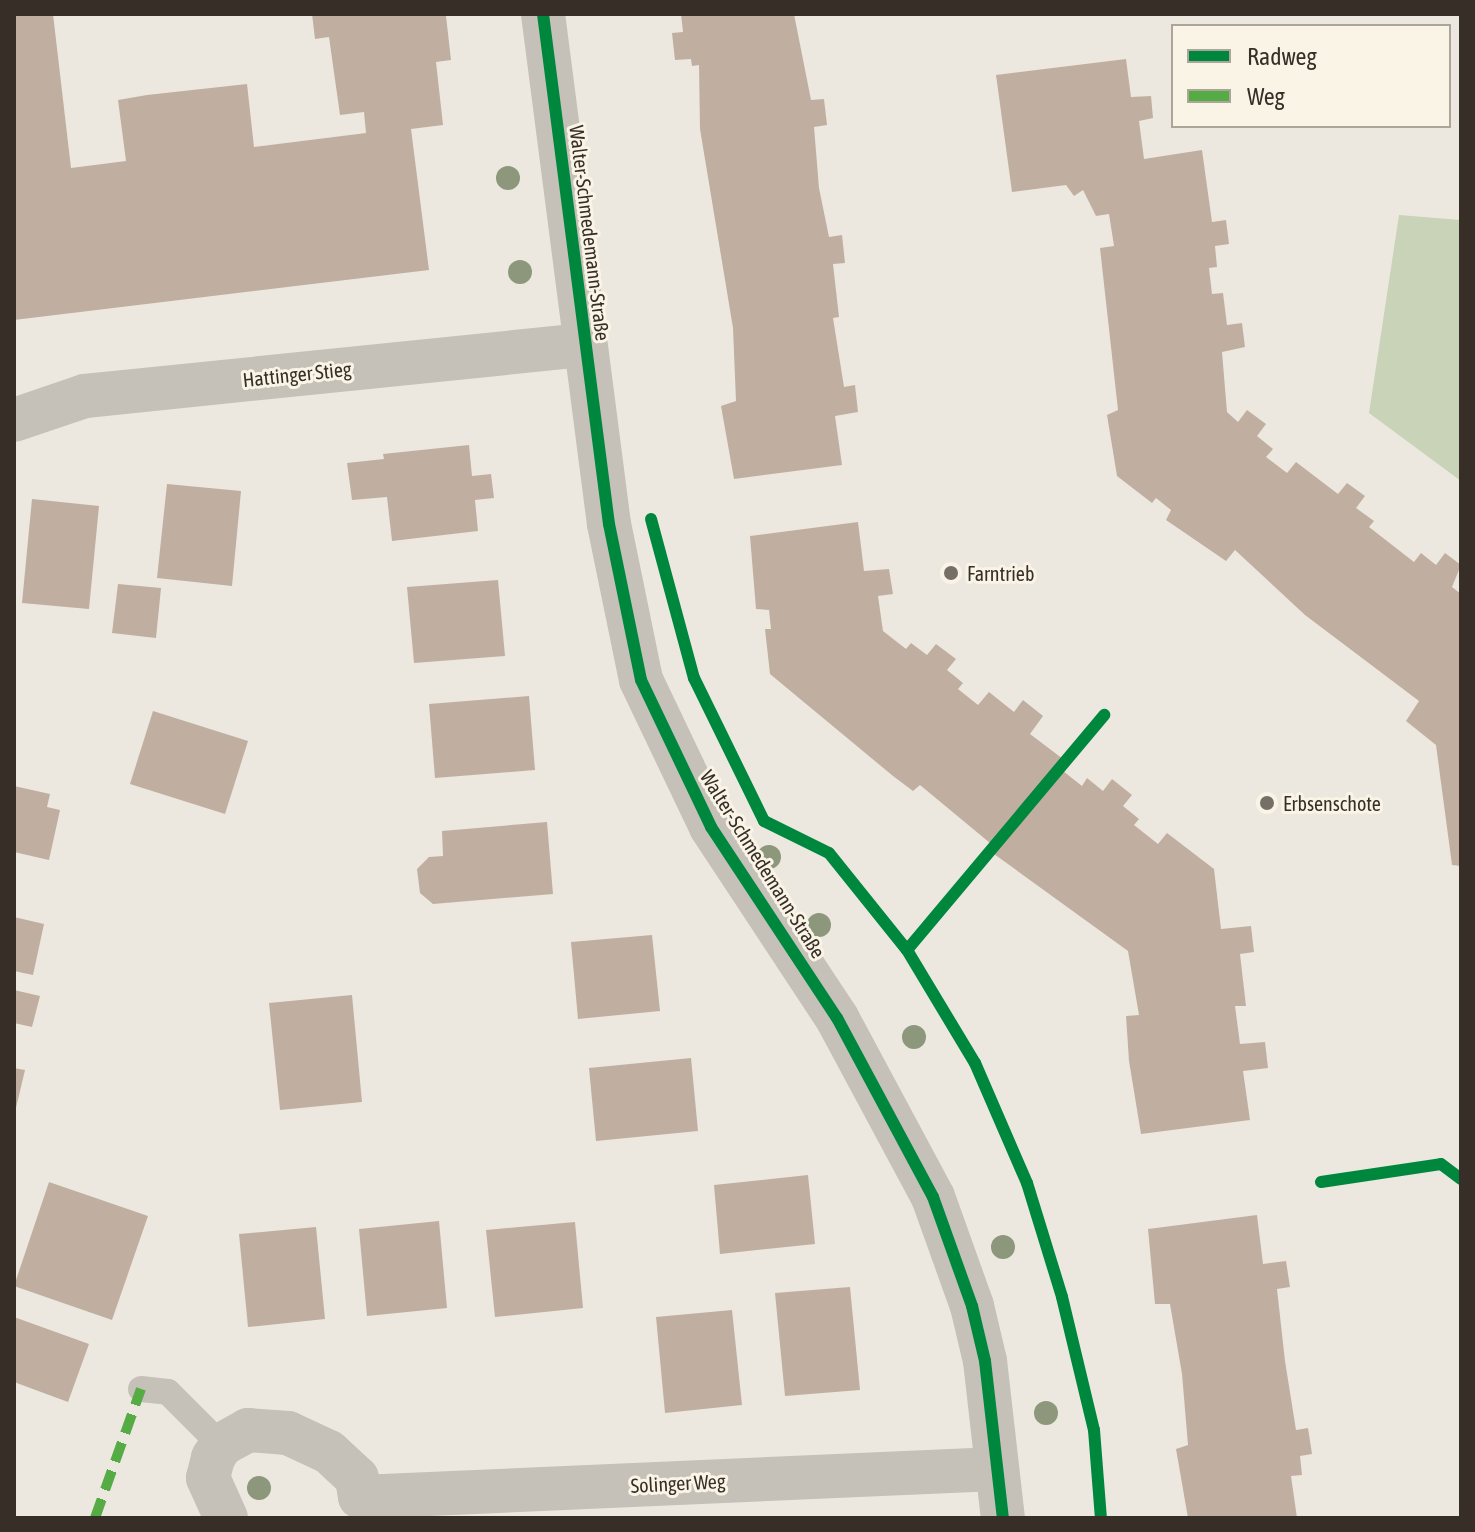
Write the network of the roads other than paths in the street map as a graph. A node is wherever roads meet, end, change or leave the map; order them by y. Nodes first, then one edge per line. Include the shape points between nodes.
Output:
1 (543, 14) edge
2 (584, 345) junction
3 (14, 420) edge
4 (141, 1389) dead end
5 (221, 1445) junction
6 (996, 1469) junction
7 (353, 1508) edge
8 (226, 1518) edge
9 (1003, 1518) edge

1 - 2 street, Walter-Schmedemann-Straße
2 - 3 street, Hattinger Stieg via 85,396
2 - 6 street, Walter-Schmedemann-Straße via 609,524 641,680 711,827 843,1029 933,1197 972,1306 985,1361
4 - 5 lane via 168,1392
5 - 7 street, Solinger Weg via 248,1430 288,1433 329,1452 357,1478
5 - 8 street via 208,1478
6 - 7 street, Solinger Weg
6 - 9 street, Walter-Schmedemann-Straße

